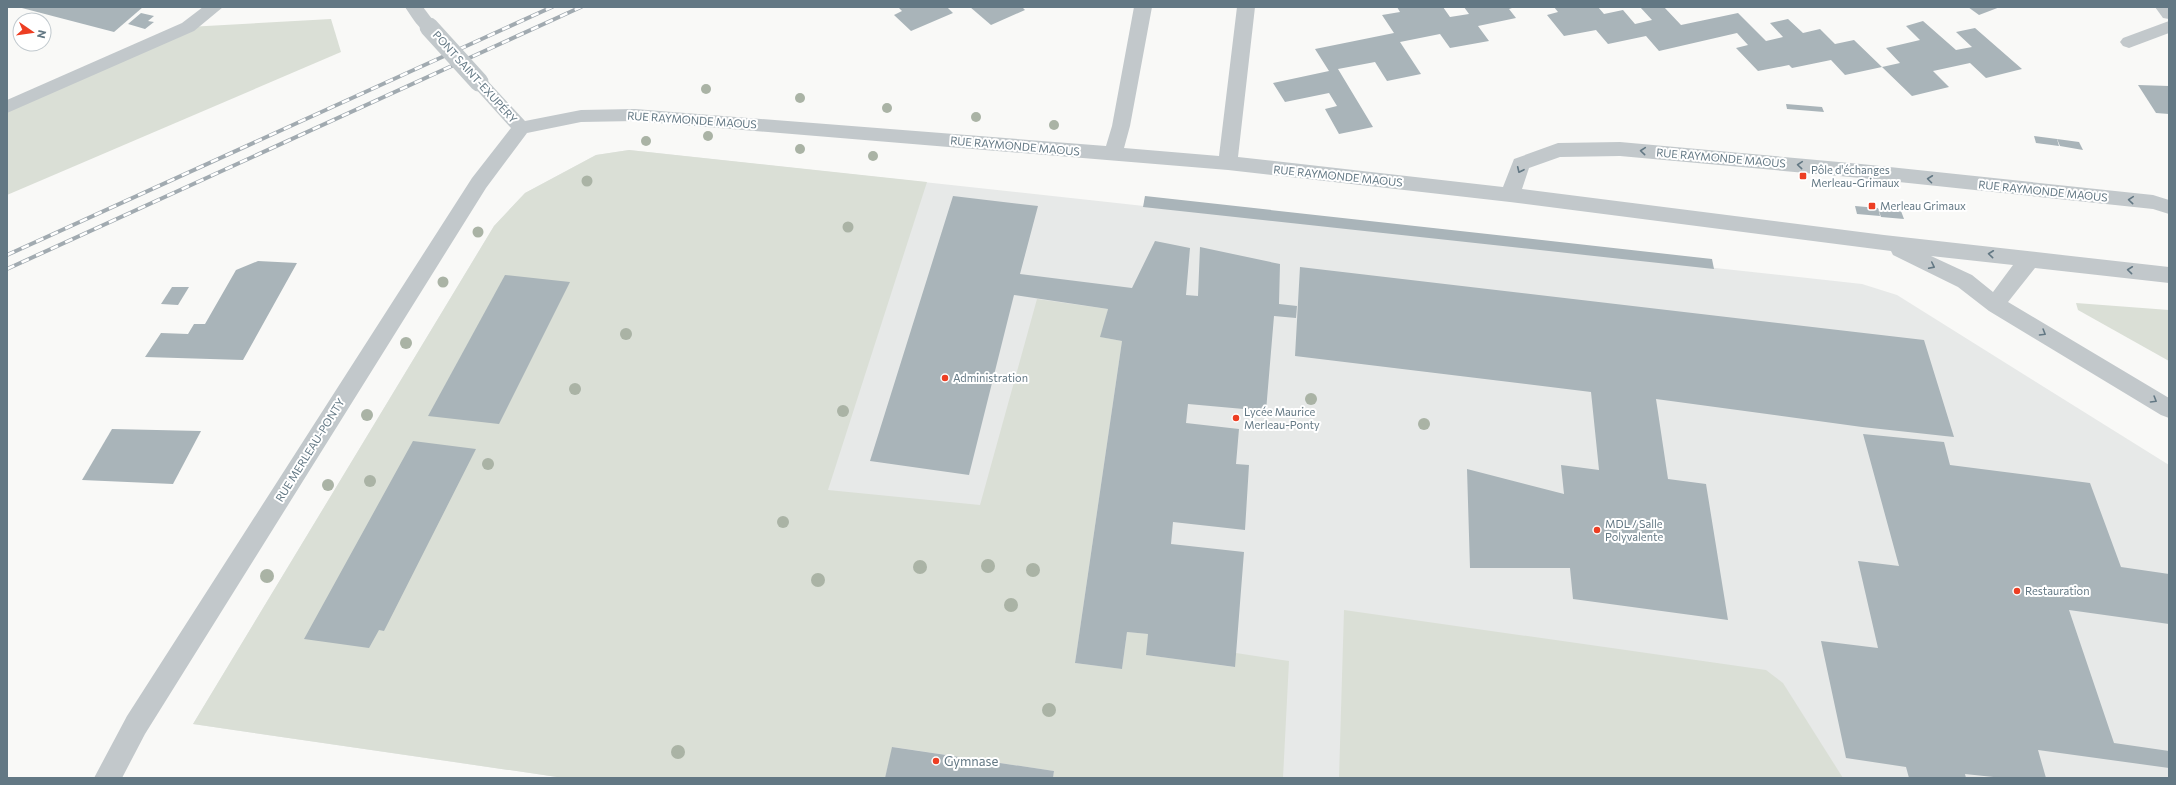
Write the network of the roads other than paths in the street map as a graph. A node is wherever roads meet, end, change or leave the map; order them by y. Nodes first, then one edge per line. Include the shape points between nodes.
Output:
1 (214, 7) edge
2 (414, 7) edge
3 (1143, 7) edge
4 (1246, 7) edge
5 (2164, 7) edge
6 (2169, 14) edge
7 (2169, 27) edge
8 (2129, 42) dead end
9 (7, 107) edge
10 (521, 128) junction
11 (1113, 154) junction
12 (1228, 163) junction
13 (1510, 195) junction
14 (2169, 207) edge
15 (1884, 242) junction
16 (2030, 259) junction
17 (2169, 275) edge
18 (1996, 305) junction
19 (2169, 409) edge
20 (107, 778) edge

1 - 9 street via 188,27
2 - 10 street, PONT SAINT-EXUPÉRY, bridge via 429,27
3 - 11 street via 1121,126
4 - 12 street
5 - 6 street
7 - 8 street
10 - 11 street, RUE RAYMONDE MAOUS via 581,116 635,114
10 - 20 street, RUE MERLEAU-PONTY via 467,203 136,725
11 - 12 street, RUE RAYMONDE MAOUS
12 - 13 street, RUE RAYMONDE MAOUS
14 -> 13 street, RUE RAYMONDE MAOUS via 2153,202 1861,171 1620,149 1558,150 1521,164
13 - 15 street, RUE RAYMONDE MAOUS
16 -> 15 street, RUE RAYMONDE MAOUS
15 -> 18 street via 1965,281
17 -> 16 street, RUE RAYMONDE MAOUS
16 - 18 street via 2008,285
18 -> 19 street

